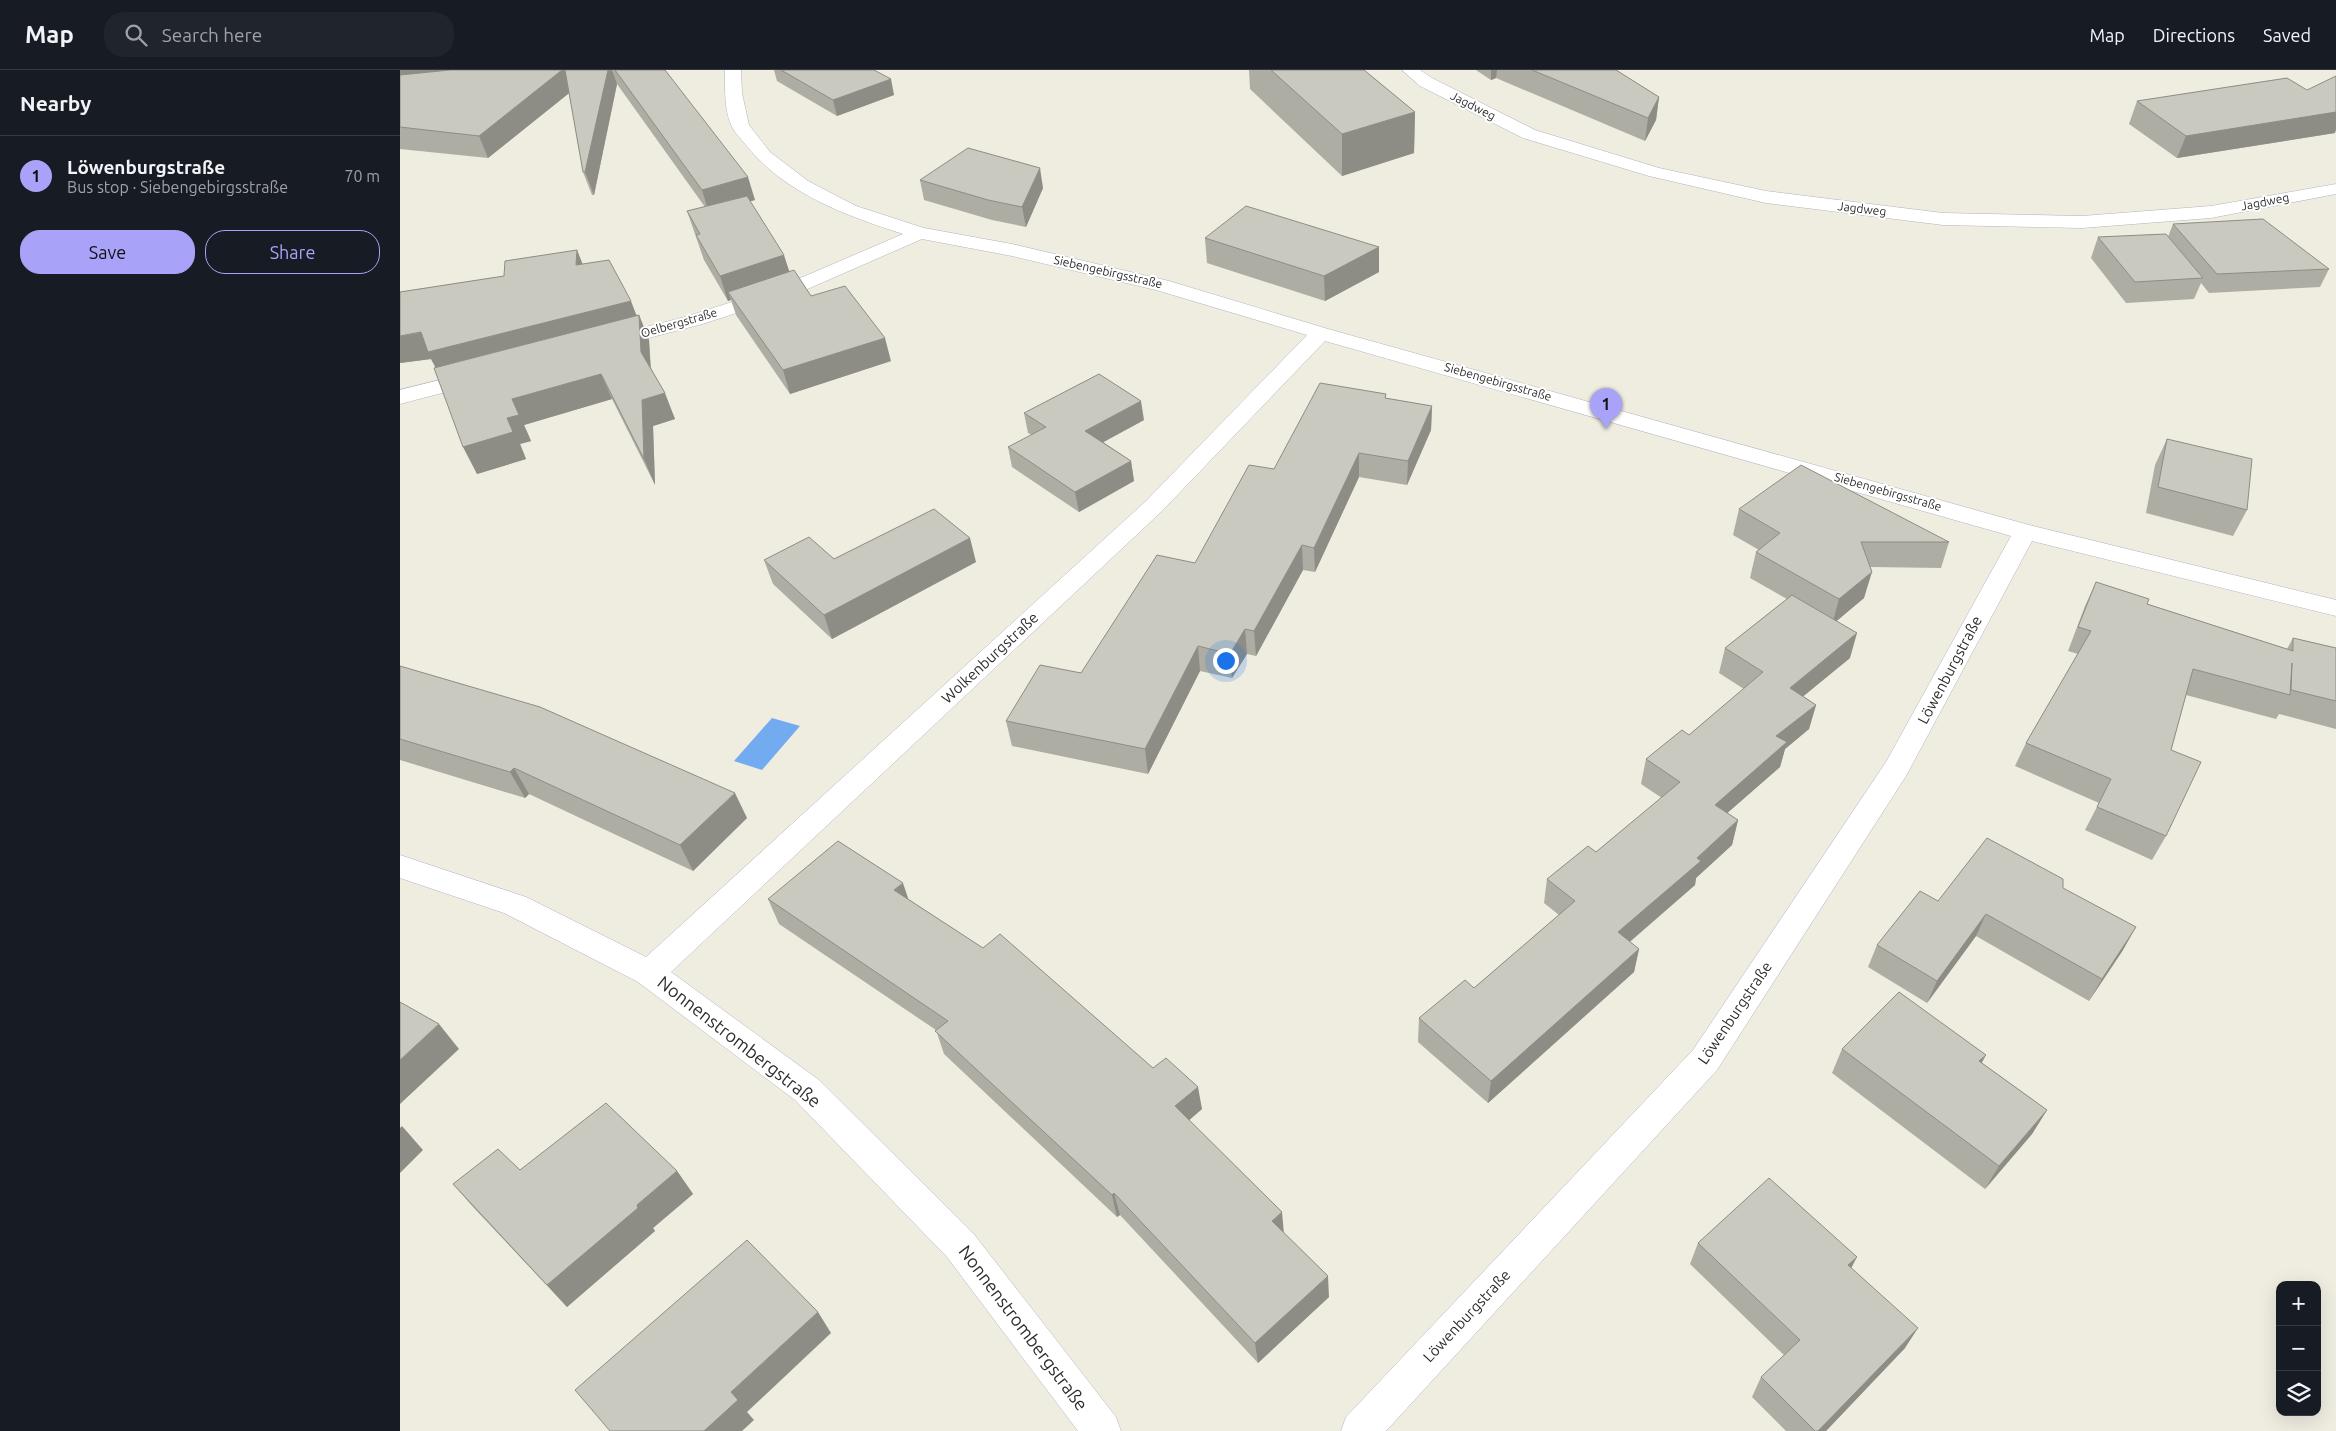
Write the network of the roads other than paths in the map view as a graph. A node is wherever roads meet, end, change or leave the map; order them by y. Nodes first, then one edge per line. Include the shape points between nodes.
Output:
1 (733, 70) edge
2 (1410, 70) edge
3 (2336, 189) edge
4 (920, 233) junction
5 (1321, 333) junction
6 (588, 348) edge
7 (494, 373) edge
8 (400, 397) edge
9 (2024, 532) junction
10 (2336, 608) edge
11 (400, 866) edge
12 (649, 973) junction
13 (1102, 1431) edge
14 (1360, 1431) edge

1 - 4 street, Siebengebirgsstraße via 740,126 764,156 802,185 849,210
2 - 3 street, Jagdweg via 1426,82 1529,134 1655,172 1766,197 1943,218 2082,222 2211,212
4 - 5 street, Siebengebirgsstraße via 1012,250 1162,285
4 - 6 street, Oelbergstraße via 789,290 692,321
5 - 9 street, Siebengebirgsstraße
5 - 12 street, Wolkenburgstraße via 1154,506
7 - 8 street
9 - 10 street, Siebengebirgsstraße
9 - 14 street, Löwenburgstraße via 1896,769 1705,1060
11 - 12 street, Nonnenstrombergstraße via 516,905
12 - 13 street, Nonnenstrombergstraße via 807,1090 953,1238

